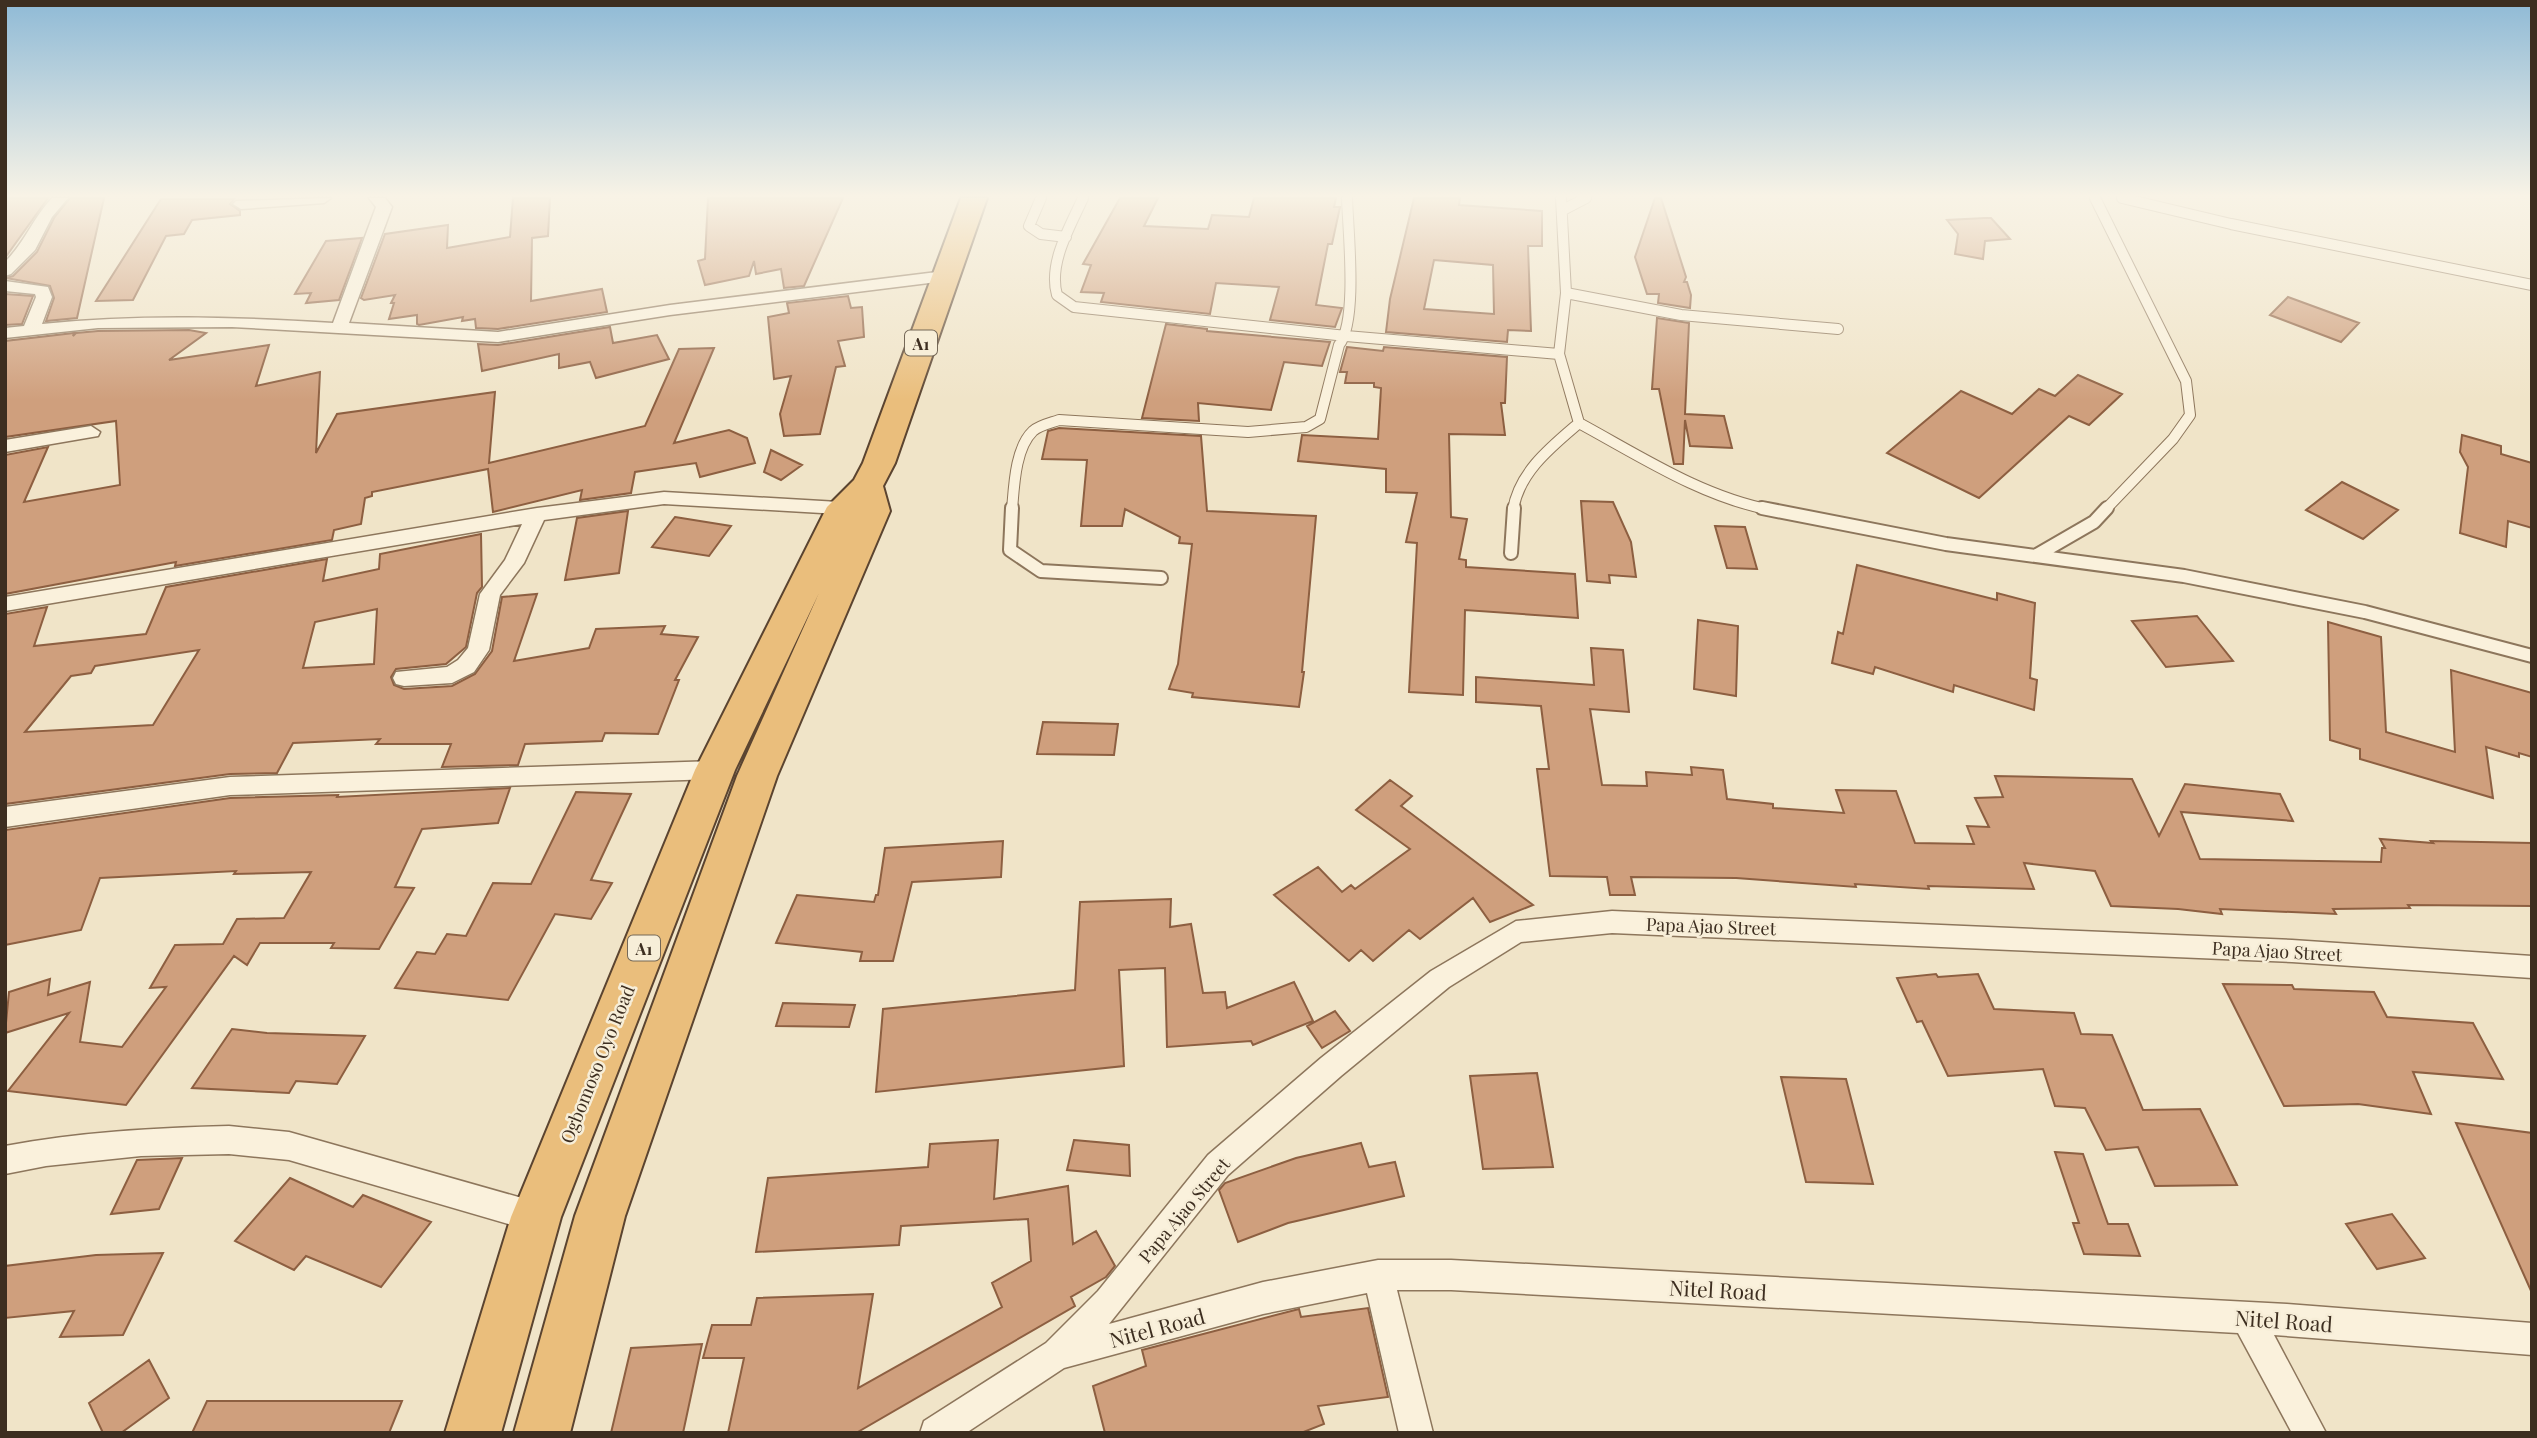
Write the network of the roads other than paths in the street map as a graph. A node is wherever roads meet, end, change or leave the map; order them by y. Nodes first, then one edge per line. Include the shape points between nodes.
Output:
1 (362, 265) edge
2 (949, 265) edge
3 (1057, 265) edge
4 (1349, 265) edge
5 (1565, 265) edge
6 (2128, 265) edge
7 (2441, 265) edge
8 (945, 276) junction
9 (2532, 285) edge
10 (5, 286) edge
11 (1566, 293) junction
12 (32, 328) junction
13 (339, 328) junction
14 (1838, 329) dead end
15 (5, 333) edge
16 (1346, 336) junction
17 (1559, 354) junction
18 (1579, 424) junction
19 (91, 432) dead end
20 (5, 446) edge
21 (861, 502) junction
22 (537, 514) junction
23 (1511, 553) dead end
24 (2037, 555) junction
25 (1161, 578) dead end
26 (5, 604) edge
27 (2532, 656) edge
28 (404, 678) dead end
29 (715, 770) junction
30 (5, 817) edge
31 (2532, 967) edge
32 (5, 1160) edge
33 (536, 1217) junction
34 (1378, 1275) junction
35 (2247, 1318) junction
36 (2532, 1339) edge
37 (1057, 1353) junction
38 (473, 1433) edge
39 (542, 1433) edge
40 (936, 1433) edge
41 (1416, 1433) edge
42 (2310, 1433) edge

1 - 13 street
2 - 8 highway, Ogbomoso Oyo Road / A1
3 - 16 lane via 1054,287 1058,297 1086,310
4 - 16 lane
5 - 11 lane
6 - 24 lane via 2186,381 2190,415 2094,522
7 - 9 lane
8 - 13 street via 670,310 499,337
8 - 21 highway, Ogbomoso Oyo Road / A1
10 - 12 street via 42,290 44,297
11 - 14 lane via 1681,315
11 - 17 lane
12 - 13 street via 232,322
12 - 15 street
16 - 17 lane
16 - 25 lane via 1339,345 1320,419 1307,427 1248,432 1059,421 1034,430 1024,446 1011,506 1010,551 1041,571
17 - 18 lane
18 - 23 lane via 1552,446 1517,489
18 - 24 lane via 1689,482 1745,505 1947,544
19 - 20 street
21 - 22 street via 664,498
21 - 29 highway, Ogbomoso Oyo Road / A1
21 - 39 highway, Ogbomoso Oyo Road / A1 via 757,776 600,1216
22 - 26 street
22 - 28 street via 514,563 490,594 478,650 466,666 452,675
24 - 27 lane via 2184,576 2365,612
29 - 30 street via 230,786
29 - 33 highway, Ogbomoso Oyo Road / A1
31 - 37 street, Papa Ajao Street via 2278,950 1612,922 1517,932 1440,979 1218,1165 1109,1301
32 - 33 street via 141,1142 229,1140 289,1146
33 - 38 highway, Ogbomoso Oyo Road / A1
34 - 35 street, Nitel Road via 1451,1275
34 - 37 street, Nitel Road via 1263,1298
34 - 41 street
35 - 36 street, Nitel Road
35 - 42 street
37 - 40 street, Nitel Road

